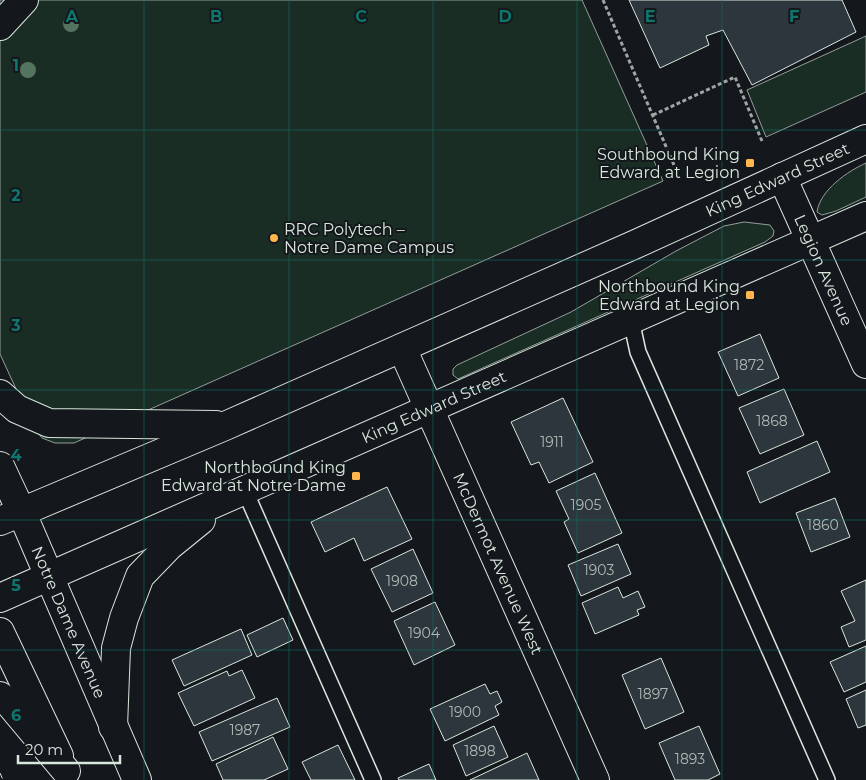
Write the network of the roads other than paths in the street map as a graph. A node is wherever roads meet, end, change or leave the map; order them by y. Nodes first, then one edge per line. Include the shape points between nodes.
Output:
1 (24, 0) edge
2 (0, 26) edge
3 (866, 139) edge
4 (782, 177) junction
5 (866, 216) edge
6 (811, 241) junction
7 (631, 320) junction
8 (402, 348) junction
9 (866, 364) edge
10 (0, 394) edge
11 (429, 410) junction
12 (225, 426) junction
13 (0, 466) edge
14 (236, 495) junction
15 (10, 516) edge
16 (48, 576) junction
17 (0, 598) edge
18 (0, 632) edge
19 (0, 696) edge
20 (113, 727) junction
21 (68, 775) edge
22 (137, 780) edge
23 (373, 780) edge
24 (595, 780) edge
25 (827, 780) edge

1 - 2 main road
3 - 4 main road, King Edward Street
4 - 6 main road, Legion Avenue
4 - 8 main road, King Edward Street
5 - 6 main road, King Edward Street
6 - 7 main road, King Edward Street
6 - 9 main road, Legion Avenue
7 - 11 main road, King Edward Street
7 - 25 lane via 638,352
8 - 11 main road, McDermot Avenue West
8 - 12 main road, King Edward Street
10 - 12 main road via 18,409 49,423
11 - 14 main road, King Edward Street
11 - 24 main road, McDermot Avenue West
12 - 15 main road, King Edward Street
13 - 15 main road, Notre Dame Avenue
14 - 16 main road, King Edward Street
14 - 20 main road via 169,546 140,576 116,648
14 - 23 lane
15 - 16 main road, Notre Dame Avenue
16 - 17 main road, King Edward Street
16 - 20 main road, Notre Dame Avenue
18 - 21 main road
19 - 21 main road via 9,702
20 - 22 main road, Notre Dame Avenue

